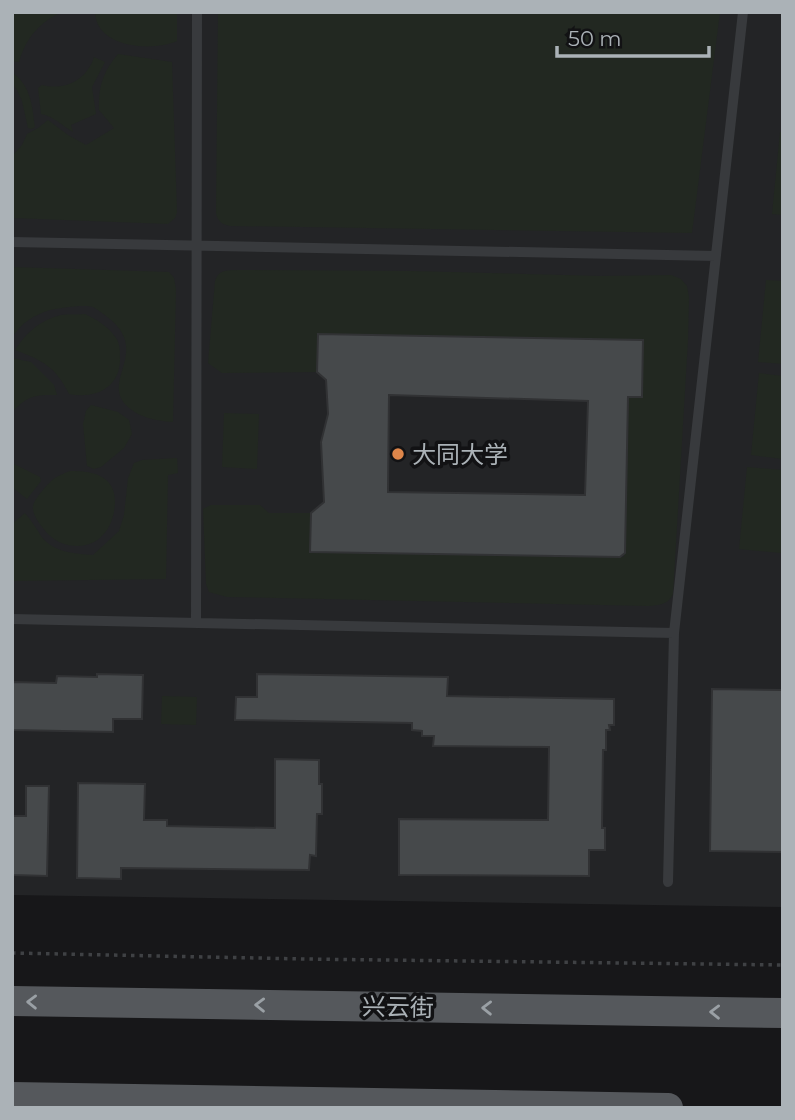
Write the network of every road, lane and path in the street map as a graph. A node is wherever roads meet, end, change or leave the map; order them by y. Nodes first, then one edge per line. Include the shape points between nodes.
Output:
1 (197, 12) edge
2 (744, 12) edge
3 (12, 242) edge
4 (196, 246) junction
5 (716, 256) junction
6 (12, 619) edge
7 (196, 623) junction
8 (674, 633) junction
9 (668, 882) dead end
10 (12, 953) edge
11 (783, 965) edge
12 (12, 1001) edge
13 (783, 1013) edge
14 (12, 1097) edge
15 (198, 1104) edge
16 (668, 1108) edge

1 - 4 lane
2 - 5 lane
3 - 4 lane
4 - 5 lane
4 - 7 lane
5 - 8 lane
6 - 7 lane
7 - 8 lane
8 - 9 lane
10 - 11 path
13 -> 12 main road, 兴云街
14 - 15 main road
15 - 16 main road

